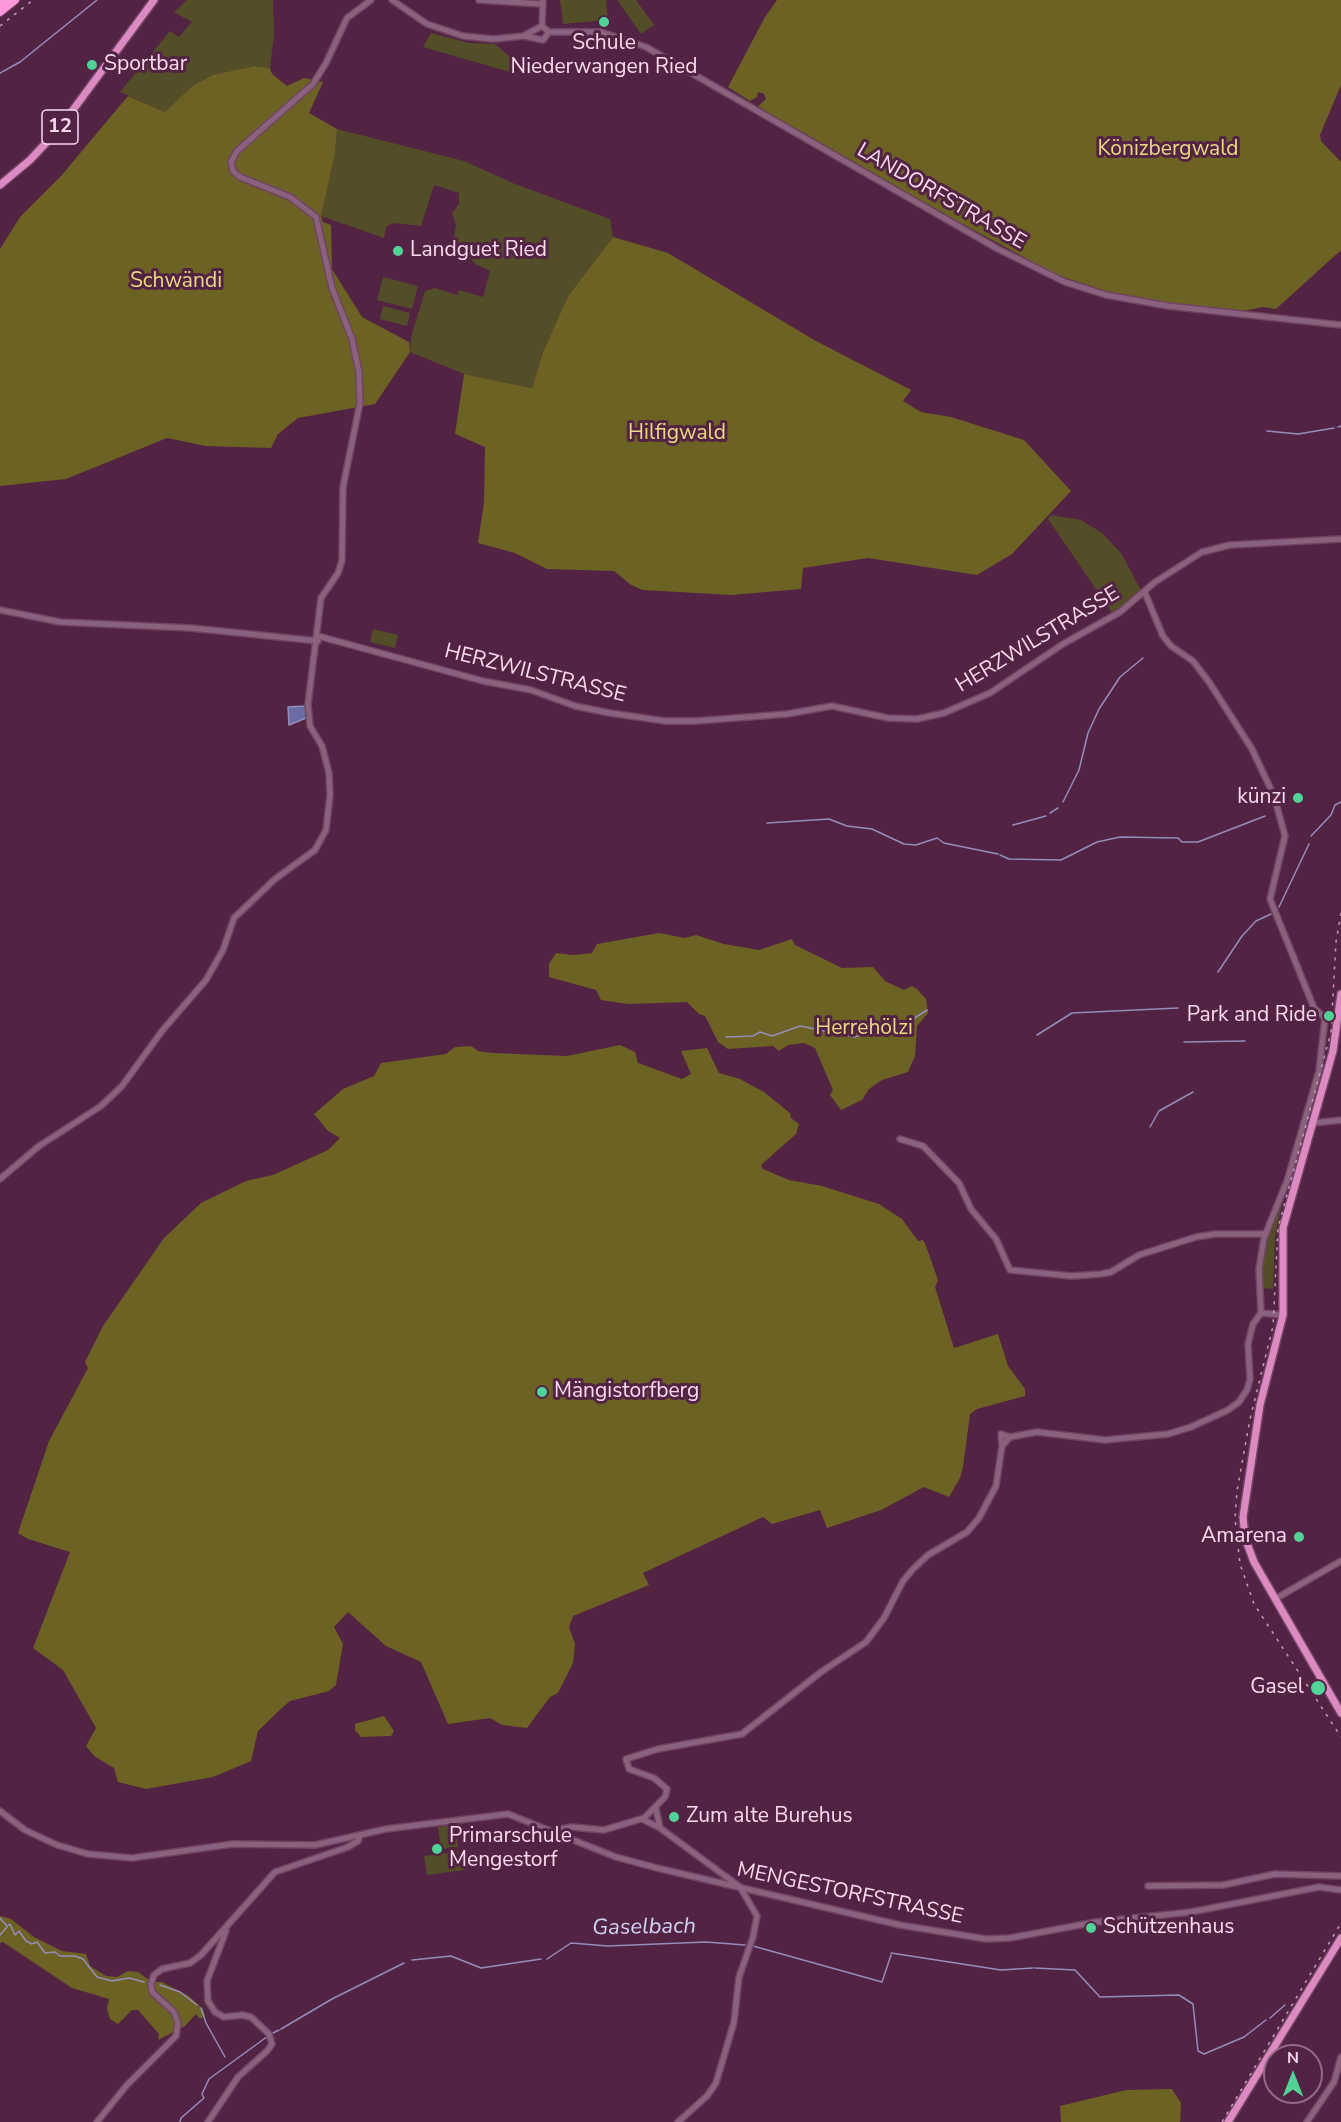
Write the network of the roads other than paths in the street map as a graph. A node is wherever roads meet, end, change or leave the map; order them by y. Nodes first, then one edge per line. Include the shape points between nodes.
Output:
1 (5, 0) edge
2 (15, 0) edge
3 (153, 0) edge
4 (371, 0) edge
5 (392, 0) edge
6 (479, 0) edge
7 (542, 1) edge
8 (0, 4) edge
9 (0, 12) edge
10 (539, 28) junction
11 (549, 32) junction
12 (524, 36) junction
13 (537, 38) junction
14 (0, 185) edge
15 (1341, 325) edge
16 (1341, 539) edge
17 (1145, 593) junction
18 (0, 610) edge
19 (318, 639) junction
20 (1341, 993) edge
21 (1341, 1120) edge
22 (1314, 1122) junction
23 (900, 1139) dead end
24 (0, 1179) edge
25 (1265, 1234) junction
26 (1261, 1313) junction
27 (1283, 1315) junction
28 (1341, 1561) edge
29 (1275, 1599) junction
30 (1341, 1713) edge
31 (656, 1809) junction
32 (0, 1811) edge
33 (642, 1820) junction
34 (660, 1828) junction
35 (558, 1833) junction
36 (360, 1835) junction
37 (1341, 1876) edge
38 (1148, 1886) dead end
39 (740, 1887) junction
40 (1341, 1890) edge
41 (227, 1926) junction
42 (1341, 1938) edge
43 (1341, 2057) edge
44 (97, 2122) edge
45 (208, 2122) edge
46 (678, 2122) edge
47 (1228, 2122) edge
48 (1307, 2122) edge

1 - 8 highway
2 - 9 highway
3 - 14 main road, 12 via 59,129
4 - 19 street via 347,18 313,84 231,160 233,171 240,177 290,197 316,217 332,288 358,364 360,398 344,487 342,560 321,598
5 - 12 street via 446,32 485,39
6 - 7 street
7 - 10 street
10 - 11 street
10 - 12 street
10 - 13 street
11 - 13 street, LANDORFSTRASSE via 546,39
11 - 15 street, LANDORFSTRASSE via 601,32 646,47 998,249 1074,285 1168,306
12 - 13 street
16 - 17 street, HERZWILSTRASSE via 1215,547 1191,558
17 - 19 street, HERZWILSTRASSE via 990,693 944,713 917,719 888,718 832,706 689,722 610,713
17 - 25 street via 1163,636 1169,645 1193,661 1209,681 1252,749 1270,787 1285,830 1269,894 1271,903 1314,1008 1326,1018 1319,1071 1287,1181
18 - 19 street, HERZWILSTRASSE via 60,622
19 - 24 street via 308,713 310,726 325,754 330,795 328,821 320,845 275,879 234,918 223,950 206,980 116,1093 39,1146
20 - 22 main road via 1335,1045
21 - 22 street
22 - 27 main road via 1283,1228
23 - 25 street via 923,1146 959,1183 971,1209 996,1239 1011,1270 1072,1276 1101,1274 1139,1255 1196,1237
25 - 26 street via 1259,1269
26 - 27 street
26 - 31 street via 1253,1324 1248,1344 1247,1390 1237,1404 1218,1415 1184,1430 1156,1435 1096,1440 1037,1432 1010,1437 1000,1434 996,1486 979,1518 967,1532 913,1569 879,1626 861,1647 821,1672 742,1734 658,1749 626,1759 629,1769 665,1786 666,1795
27 - 29 main road via 1262,1397 1243,1511 1248,1546
28 - 29 street
29 - 30 main road
31 - 33 street
31 - 34 street
32 - 36 street, MENGESTORFSTRASSE via 25,1830 57,1845 113,1857 152,1857 245,1843 315,1845
33 - 34 street
33 - 35 street via 604,1830 572,1827
34 - 39 street
35 - 36 street, MENGESTORFSTRASSE via 517,1816 500,1814
35 - 39 street, MENGESTORFSTRASSE via 627,1860
36 - 41 street via 348,1847 272,1874
37 - 38 street via 1268,1874 1223,1885
39 - 40 street, MENGESTORFSTRASSE via 889,1923 986,1939 1191,1912 1319,1887
39 - 46 street via 755,1910 757,1921 739,1977 734,2022 713,2088
41 - 44 street via 194,1961 162,1970 152,1978 153,1994 176,2015 176,2036
41 - 45 street via 207,1981 208,2001 224,2017 251,2017 269,2034 272,2043 238,2077
42 - 47 main road
43 - 48 street via 1336,2079

